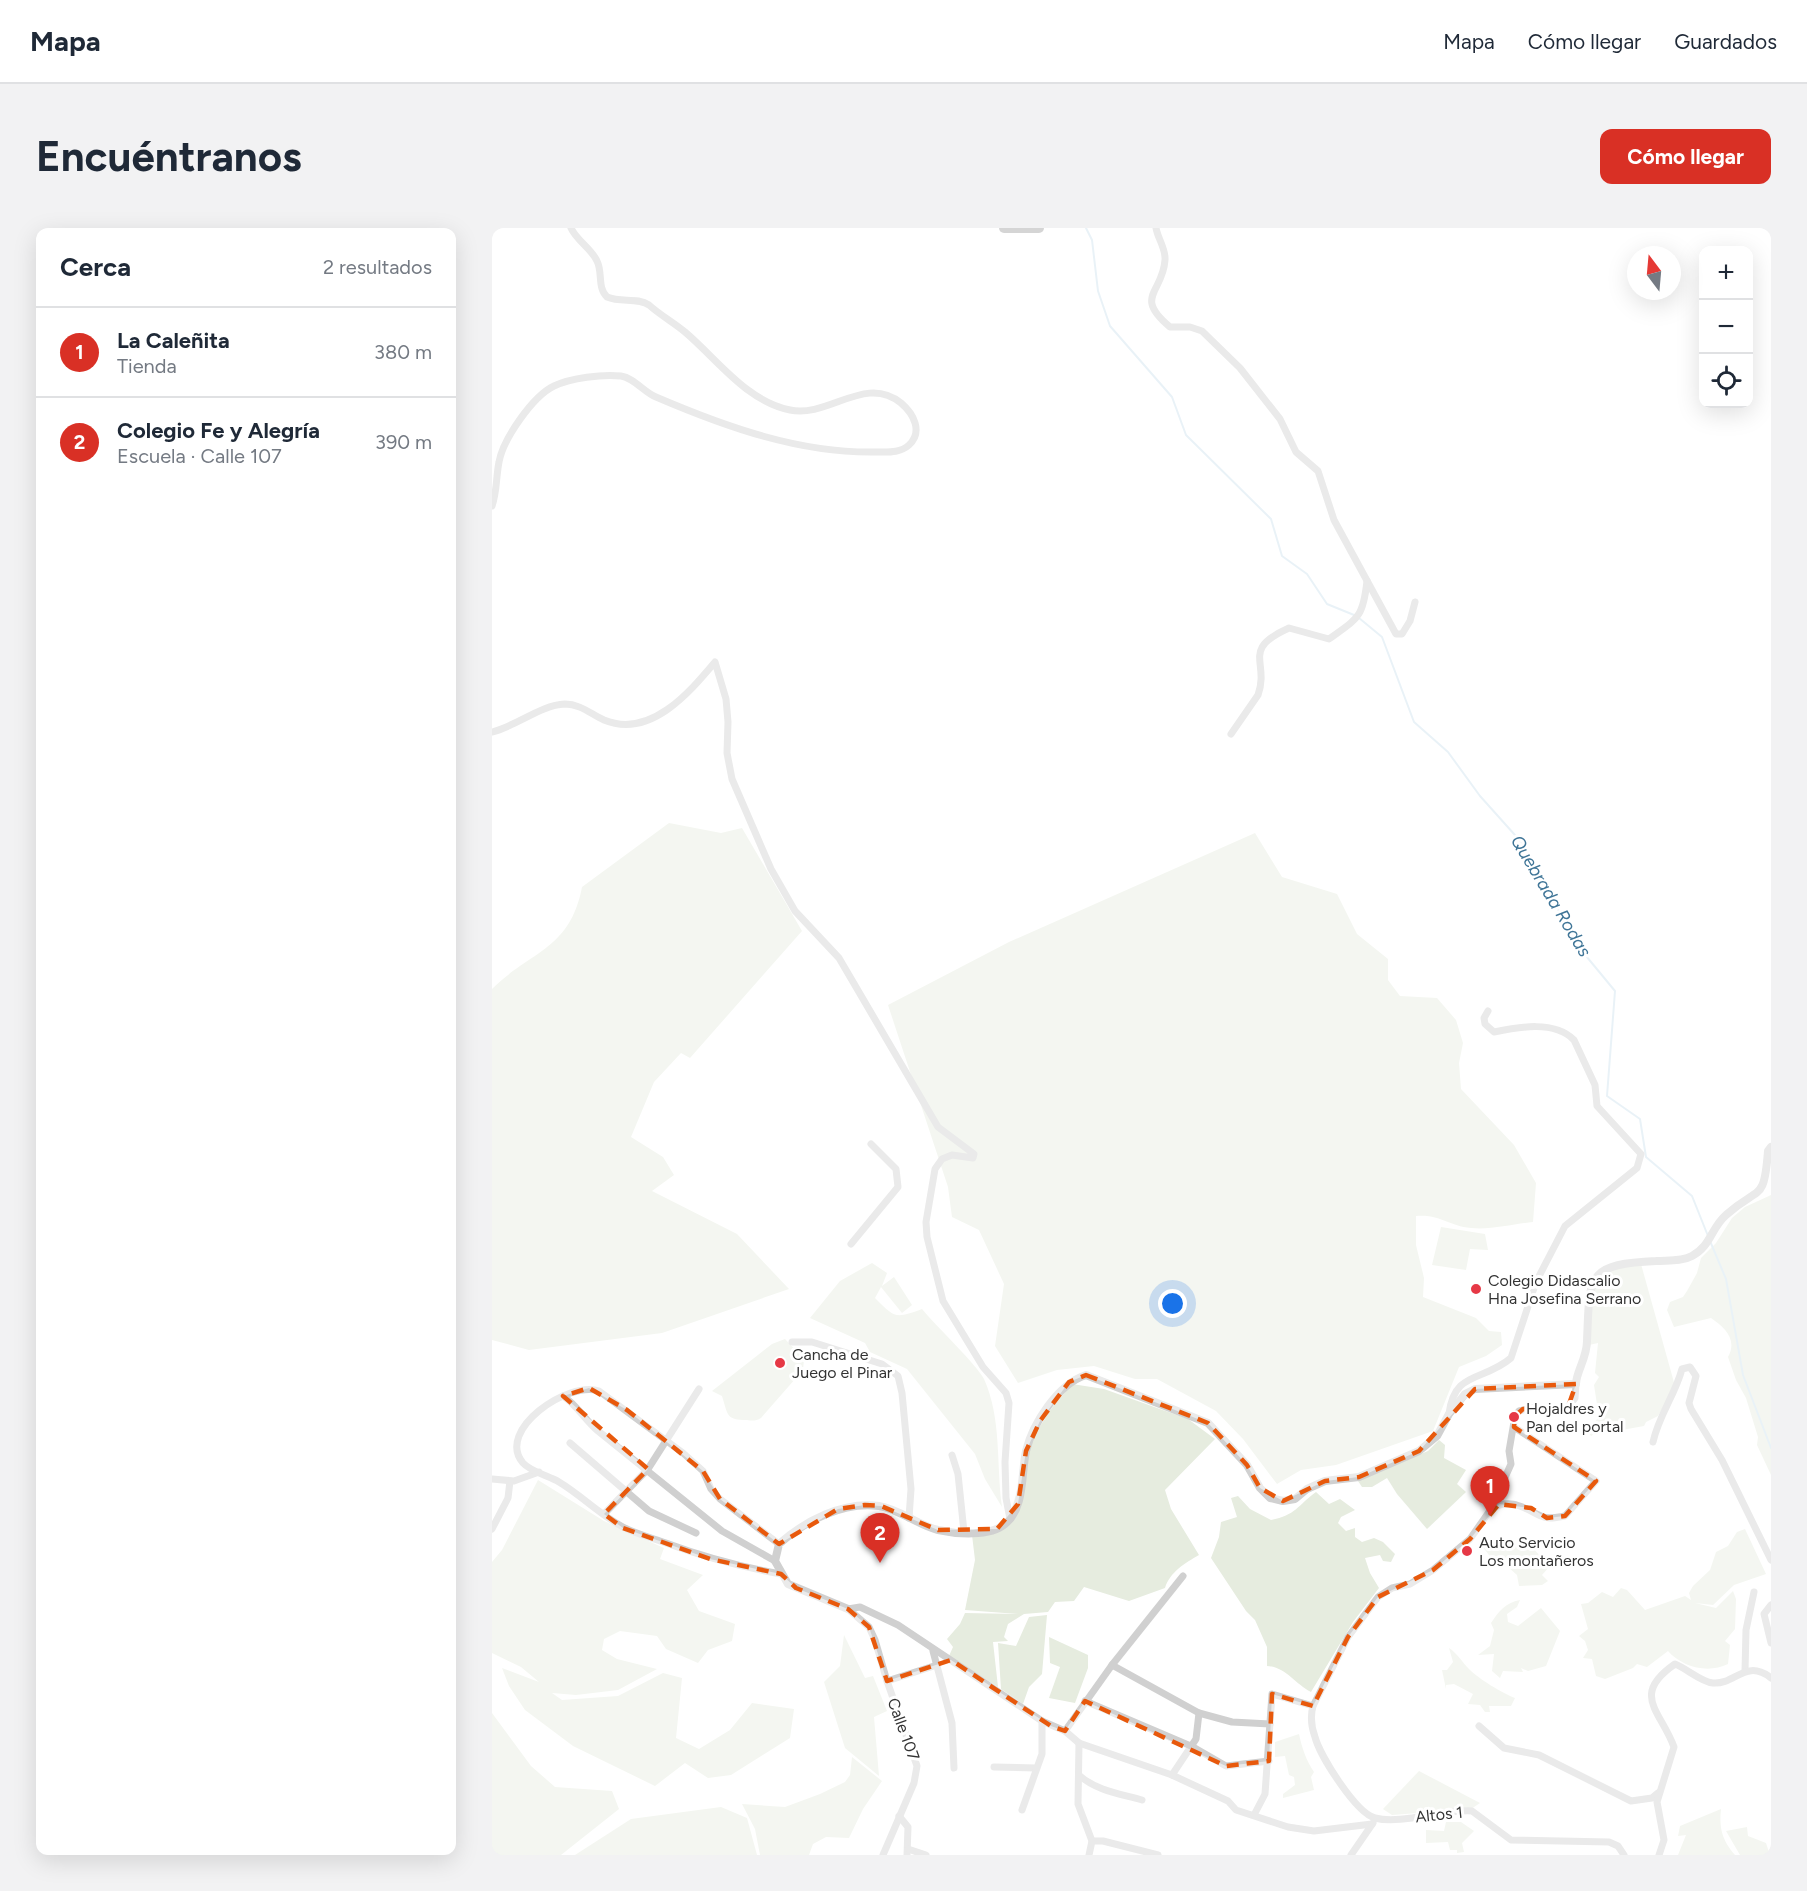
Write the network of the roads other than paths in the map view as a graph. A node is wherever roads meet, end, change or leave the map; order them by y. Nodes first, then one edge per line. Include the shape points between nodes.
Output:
1 (571, 228) edge
2 (1004, 228) edge
3 (1039, 228) edge
4 (1156, 228) edge
5 (492, 506) edge
6 (1367, 581) junction
7 (1415, 602) dead end
8 (492, 732) edge
9 (1232, 734) dead end
10 (1488, 1011) dead end
11 (871, 1144) dead end
12 (1771, 1148) edge
13 (851, 1244) dead end
14 (792, 1342) dead end
15 (1576, 1384) junction
16 (699, 1389) dead end
17 (562, 1396) junction
18 (1449, 1414) junction
19 (1514, 1427) junction
20 (667, 1441) junction
21 (1653, 1442) dead end
22 (570, 1443) dead end
23 (952, 1455) dead end
24 (648, 1469) junction
25 (539, 1472) junction
26 (492, 1479) edge
27 (510, 1481) junction
28 (628, 1492) junction
29 (1491, 1509) junction
30 (604, 1514) junction
31 (909, 1518) junction
32 (1011, 1519) junction
33 (492, 1528) edge
34 (964, 1532) junction
35 (696, 1533) dead end
36 (779, 1544) junction
37 (1771, 1560) edge
38 (775, 1561) junction
39 (781, 1574) junction
40 (1183, 1576) dead end
41 (1754, 1592) dead end
42 (1771, 1605) edge
43 (848, 1609) junction
44 (1771, 1643) edge
45 (933, 1651) junction
46 (937, 1665) junction
47 (1112, 1665) junction
48 (1745, 1671) junction
49 (1771, 1678) edge
50 (887, 1681) junction
51 (1085, 1701) junction
52 (1312, 1706) junction
53 (1199, 1713) junction
54 (1042, 1721) junction
55 (1270, 1724) junction
56 (1479, 1726) dead end
57 (1065, 1731) junction
58 (1079, 1743) junction
59 (1193, 1747) junction
60 (1269, 1761) junction
61 (994, 1767) dead end
62 (954, 1768) dead end
63 (1036, 1768) junction
64 (1172, 1775) junction
65 (1080, 1776) junction
66 (1659, 1792) junction
67 (1142, 1800) dead end
68 (1022, 1810) dead end
69 (1254, 1815) junction
70 (899, 1816) junction
71 (1373, 1821) junction
72 (1092, 1841) junction
73 (907, 1852) edge
74 (883, 1855) edge
75 (926, 1855) edge
76 (1089, 1855) edge
77 (1158, 1855) edge
78 (1351, 1855) edge
79 (1624, 1855) edge
80 (1659, 1855) edge

1 - 5 street via 596,259 607,297 649,305 751,392 788,410 808,412 868,392 880,392 911,413 916,433 906,448 893,452 841,452 797,446 714,421 652,396 623,376 563,382 542,393 504,446
2 - 3 highway
4 - 6 street via 1165,264 1151,296 1152,308 1170,327 1202,331 1240,369 1280,419 1296,452 1318,471 1334,520
6 - 7 street via 1396,634 1402,634 1410,621
6 - 9 street via 1362,611 1329,639 1289,628 1263,645 1258,658 1261,687
8 - 32 street via 564,704 575,705 605,720 644,722 676,704 715,662 726,699 727,753 732,779 771,869 795,911 839,958 938,1127 974,1155 966,1159 952,1155 942,1159 935,1169 927,1237 943,1301 982,1367 1006,1393 1009,1403 1005,1462
10 - 18 street via 1485,1024 1494,1032 1533,1025 1569,1034 1595,1085 1597,1106 1641,1154 1637,1168 1565,1226 1536,1282 1511,1358 1457,1388
11 - 13 street via 896,1169 898,1187
12 - 15 street via 1760,1191 1725,1215 1710,1241 1688,1258 1630,1263 1601,1271 1590,1289 1587,1356
14 - 31 street via 812,1342 882,1364 898,1376 911,1489
15 - 18 street via 1475,1389
15 - 19 street via 1575,1398 1568,1407 1524,1409 1515,1416
16 - 20 street
17 - 20 street via 579,1389 599,1391
17 - 24 street via 598,1431
17 - 25 street via 537,1411 519,1437 519,1459
18 - 32 street via 1437,1436 1419,1451 1359,1477 1324,1481 1295,1499 1283,1501 1270,1498 1260,1488 1247,1465 1208,1423 1086,1375 1069,1382 1032,1436 1018,1504
19 - 29 street via 1509,1451 1511,1464
19 - 29 street via 1596,1481 1568,1516 1547,1518 1531,1508 1508,1503
20 - 24 street
20 - 36 street via 704,1470 711,1489 720,1499
21 - 37 street via 1682,1369 1690,1367 1696,1376 1690,1409 1722,1460
22 - 28 street
23 - 34 street via 958,1474
24 - 28 street
24 - 38 street via 722,1531
25 - 27 street
25 - 30 street
26 - 27 street
27 - 33 street via 508,1498
28 - 30 street
28 - 35 street via 649,1511
29 - 52 street via 1470,1539 1433,1570 1378,1597 1348,1637
30 - 39 street via 623,1527 710,1559
31 - 34 street via 938,1530
31 - 36 street via 881,1506 838,1509
32 - 34 street via 984,1533
36 - 38 street
38 - 39 street
39 - 43 street via 796,1588
40 - 47 street
41 - 48 street via 1746,1630
42 - 44 street via 1764,1614
43 - 45 street via 860,1607 898,1625
43 - 50 street, Calle 107 via 869,1627
45 - 46 street
45 - 54 street
46 - 50 street
46 - 62 street via 954,1731
47 - 51 street
47 - 53 street
48 - 49 street
48 - 66 street via 1721,1683 1711,1683 1675,1664 1656,1679 1651,1703 1674,1747
50 - 70 street, Calle 107 via 917,1766
51 - 57 street
51 - 59 street
52 - 55 street via 1272,1695
52 - 71 street via 1315,1740 1357,1806
53 - 55 street via 1232,1722
53 - 59 street
54 - 57 street
54 - 63 street via 1042,1754
55 - 60 street
56 - 66 street via 1504,1748 1539,1755 1631,1801 1652,1798
57 - 58 street
58 - 64 street, Altos 1
58 - 65 street
59 - 60 street via 1226,1767
59 - 64 street
60 - 69 street via 1265,1794
61 - 63 street
63 - 68 street
64 - 69 street, Altos 1 via 1228,1801 1236,1810
65 - 67 street via 1109,1791
65 - 72 street via 1078,1804
66 - 80 street via 1657,1802 1664,1840
69 - 71 street, Altos 1 via 1314,1831
70 - 73 street via 907,1822
70 - 74 street, Calle 107
71 - 78 street
71 - 79 street, Altos 1 via 1472,1811 1506,1839 1609,1842
72 - 76 street
72 - 77 street
73 - 75 street

